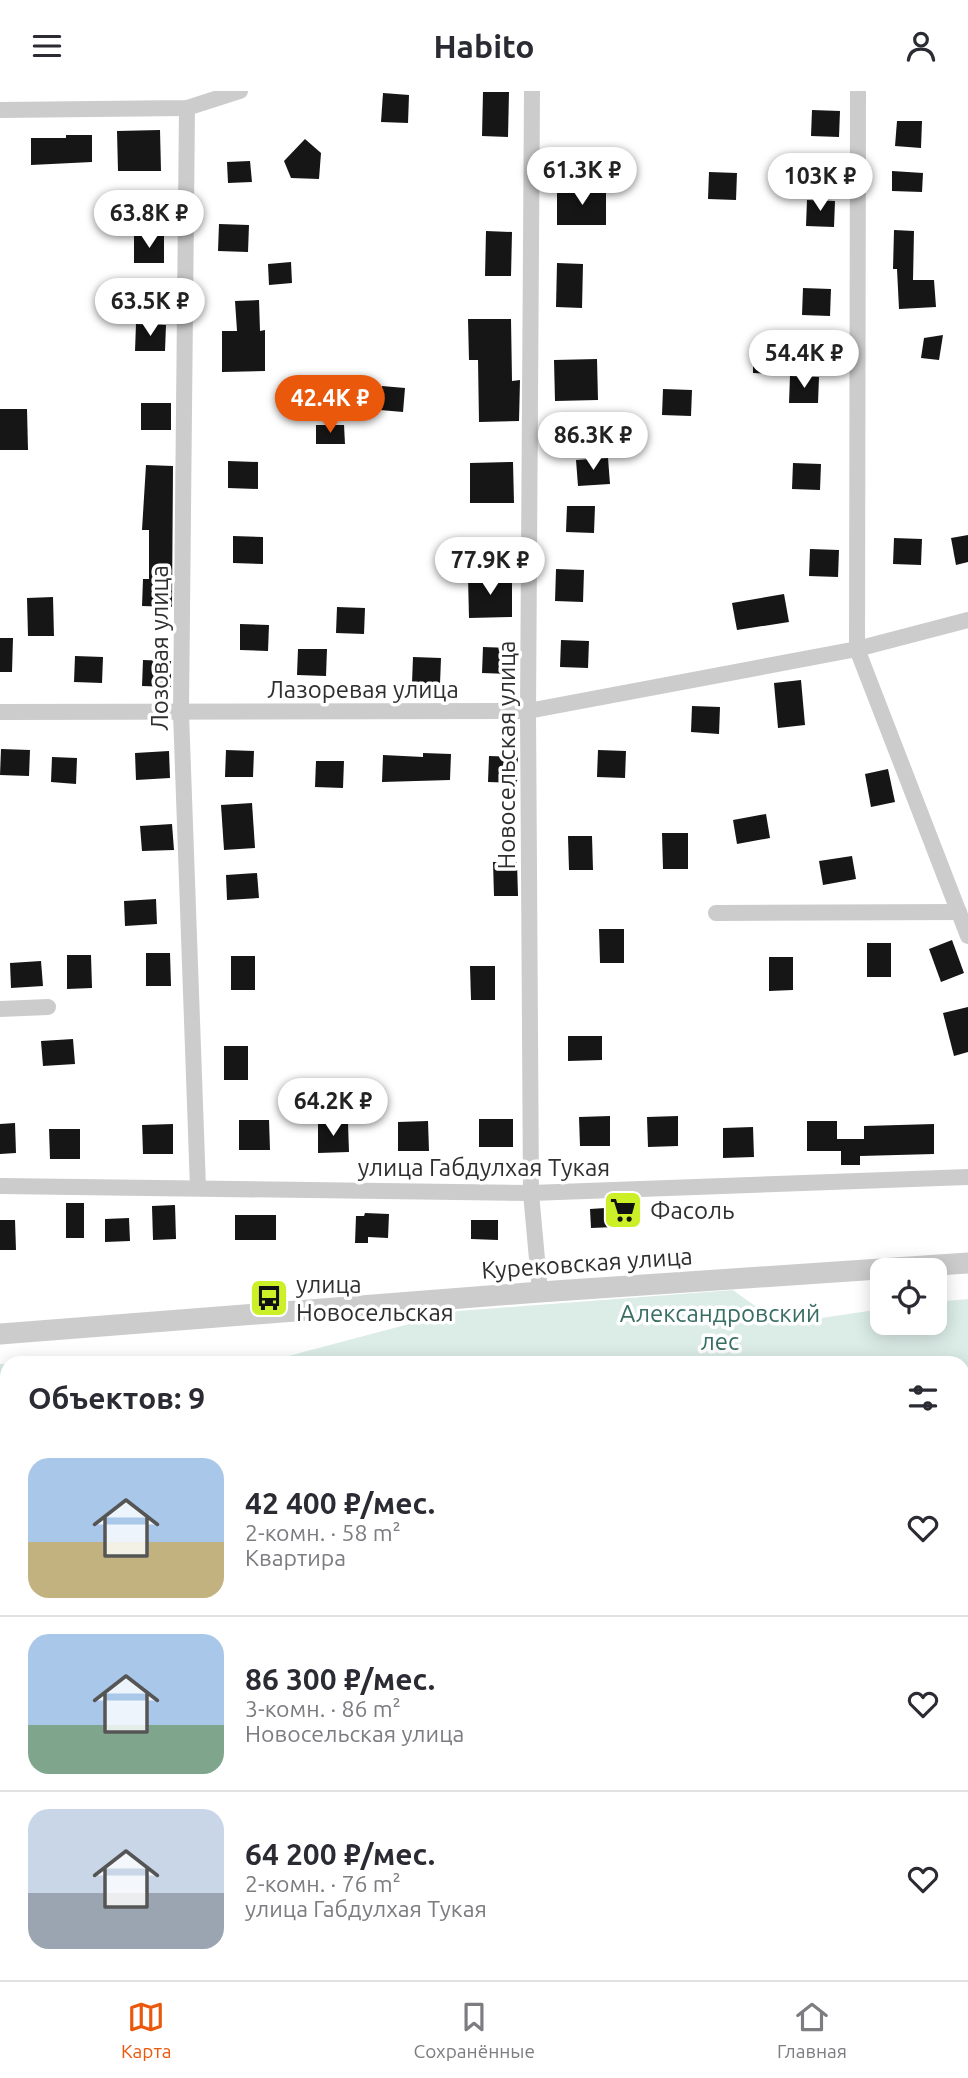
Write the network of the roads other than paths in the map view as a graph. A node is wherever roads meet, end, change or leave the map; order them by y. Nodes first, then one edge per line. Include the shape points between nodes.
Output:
1 (240, 91) edge
2 (532, 91) edge
3 (858, 91) edge
4 (187, 108) junction
5 (0, 110) edge
6 (968, 620) edge
7 (857, 649) junction
8 (528, 711) junction
9 (0, 712) edge
10 (181, 713) junction
11 (959, 912) junction
12 (716, 913) dead end
13 (968, 936) edge
14 (48, 1007) dead end
15 (0, 1009) edge
16 (968, 1177) edge
17 (0, 1186) edge
18 (198, 1188) junction
19 (531, 1193) junction
20 (968, 1263) edge
21 (540, 1292) junction
22 (0, 1334) edge

1 - 4 street
2 - 8 street, Новосельская улица
3 - 7 street
4 - 5 street
4 - 10 street, Лозовая улица
6 - 7 street, Лазоревая улица
7 - 8 street, Лазоревая улица
7 - 11 street
8 - 10 street, Лазоревая улица
8 - 19 street, Новосельская улица
9 - 10 street, Лазоревая улица
10 - 18 street, Лозовая улица
11 - 12 street
11 - 13 street
14 - 15 street
16 - 19 street, улица Габдулхая Тукая
17 - 18 street, улица Габдулхая Тукая
18 - 19 street, улица Габдулхая Тукая
19 - 21 street, Новосельская улица
20 - 21 street, Курековская улица
21 - 22 street, Курековская улица

